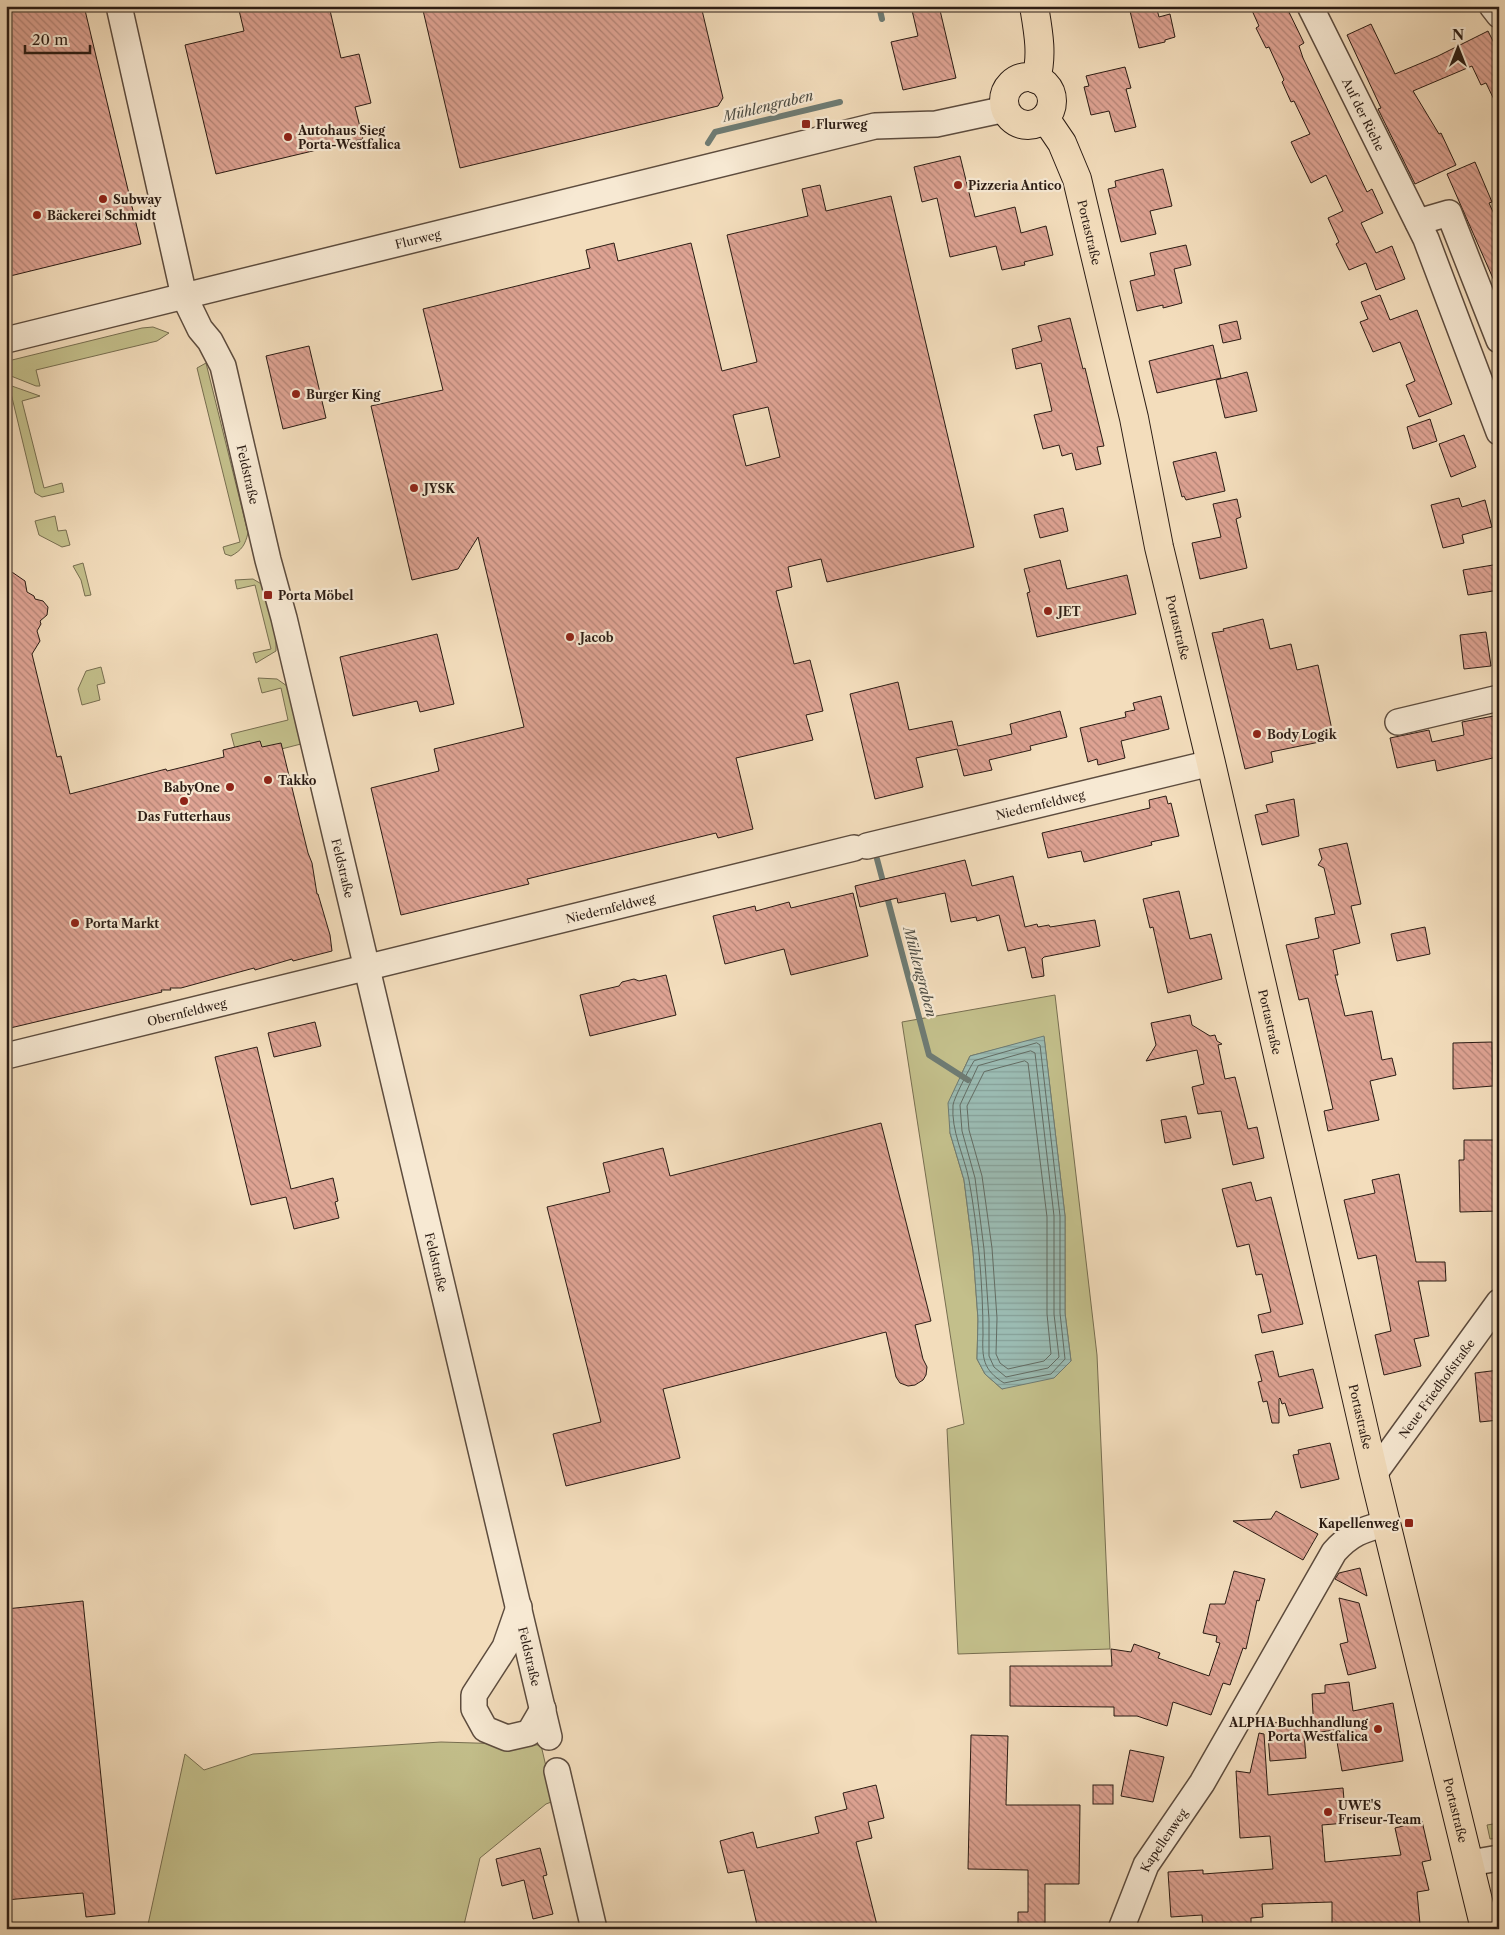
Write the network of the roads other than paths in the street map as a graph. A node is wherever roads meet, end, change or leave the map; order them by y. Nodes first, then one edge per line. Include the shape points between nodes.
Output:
1 (119, 6) edge
2 (1034, 6) edge
3 (1310, 6) edge
4 (1492, 6) edge
5 (1499, 15) edge
6 (1036, 79) junction
7 (1006, 109) junction
8 (1045, 118) junction
9 (1418, 222) junction
10 (184, 296) junction
11 (6, 340) edge
12 (1499, 340) edge
13 (1499, 432) edge
14 (1499, 698) edge
15 (1398, 722) dead end
16 (1211, 763) junction
17 (367, 967) junction
18 (6, 1056) edge
19 (1499, 1302) edge
20 (1374, 1474) junction
21 (1387, 1523) junction
22 (519, 1607) junction
23 (543, 1709) junction
24 (549, 1736) dead end
25 (557, 1771) dead end
26 (1499, 1858) edge
27 (1470, 1863) junction
28 (594, 1929) edge
29 (1121, 1929) edge
30 (1485, 1929) edge

1 - 10 street, Feldstraße
2 - 6 main road via 1040,46
3 - 9 street, Auf der Riehe
4 - 5 street
6 - 7 main road via 1026,77 1013,83 1005,95
6 - 8 main road via 1046,85 1052,98 1050,112
7 - 8 main road via 1010,116 1023,124 1031,125
7 - 10 street, Flurweg via 936,124 875,126
8 - 16 main road, Portastraße via 1062,143 1078,179 1134,418 1159,546
9 - 12 street via 1448,212
9 - 13 street, Auf der Riehe
10 - 11 street, Flurweg
10 - 17 street, Feldstraße via 223,366
14 - 15 street
16 - 17 street, Niedernfeldweg
16 - 20 main road, Portastraße
17 - 18 street, Obernfeldweg
17 - 22 street, Feldstraße
19 - 20 street, Neue Friedhofstraße
20 - 21 main road, Portastraße
21 - 27 main road, Portastraße
21 - 29 street, Kapellenweg via 1360,1530 1345,1539 1334,1552 1202,1784 1146,1865
22 - 23 street, Feldstraße
22 - 23 street via 505,1647 474,1695 474,1709 484,1728 507,1738 528,1732
23 - 24 street, Feldstraße
25 - 28 street
26 - 27 street
27 - 30 main road, Portastraße

